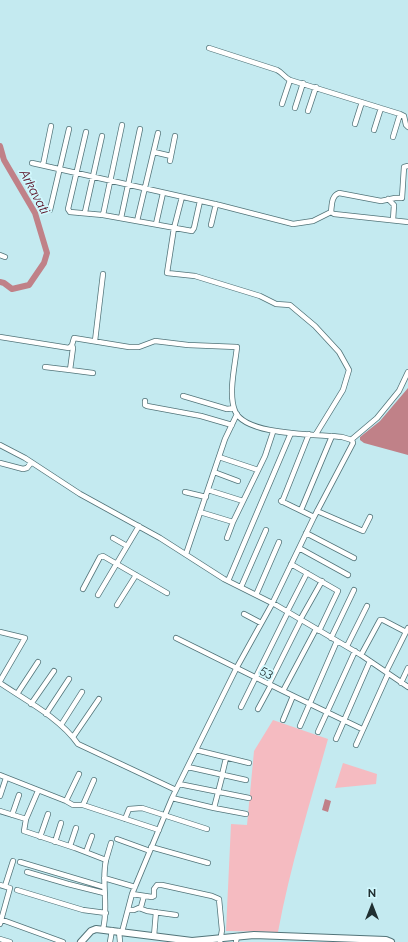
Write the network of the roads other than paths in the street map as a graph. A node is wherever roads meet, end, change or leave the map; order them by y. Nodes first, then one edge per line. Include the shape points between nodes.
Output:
1 (209, 48) dead end
2 (290, 80) junction
3 (303, 83) junction
4 (316, 87) junction
5 (362, 102) junction
6 (282, 104) dead end
7 (295, 108) dead end
8 (381, 108) junction
9 (308, 111) dead end
10 (400, 114) junction
11 (355, 124) dead end
12 (122, 125) dead end
13 (51, 126) dead end
14 (408, 127) edge
15 (69, 129) dead end
16 (140, 130) dead end
17 (374, 130) dead end
18 (86, 132) dead end
19 (158, 133) dead end
20 (102, 136) dead end
21 (175, 136) dead end
22 (393, 137) dead end
23 (154, 152) junction
24 (32, 163) dead end
25 (43, 166) junction
26 (408, 166) edge
27 (60, 169) junction
28 (76, 173) junction
29 (93, 177) junction
30 (110, 181) junction
31 (128, 185) junction
32 (146, 189) junction
33 (163, 193) junction
34 (182, 197) junction
35 (388, 199) junction
36 (200, 201) junction
37 (216, 204) junction
38 (50, 210) dead end
39 (85, 212) junction
40 (331, 212) junction
41 (103, 215) junction
42 (120, 218) junction
43 (393, 220) junction
44 (138, 221) junction
45 (408, 222) edge
46 (156, 224) junction
47 (211, 225) dead end
48 (174, 228) junction
49 (103, 274) dead end
50 (0, 337) edge
51 (95, 341) junction
52 (72, 345) junction
53 (45, 367) dead end
54 (70, 370) junction
55 (408, 372) edge
56 (94, 373) dead end
57 (183, 396) dead end
58 (145, 401) dead end
59 (234, 408) junction
60 (237, 414) junction
61 (232, 425) junction
62 (273, 432) junction
63 (294, 433) junction
64 (309, 434) junction
65 (316, 434) junction
66 (332, 436) junction
67 (352, 441) junction
68 (0, 445) edge
69 (219, 457) junction
70 (0, 463) edge
71 (31, 463) junction
72 (258, 470) junction
73 (214, 472) junction
74 (238, 481) dead end
75 (208, 490) junction
76 (185, 492) dead end
77 (206, 497) junction
78 (243, 500) junction
79 (301, 510) junction
80 (317, 511) junction
81 (200, 512) junction
82 (314, 517) junction
83 (370, 517) dead end
84 (233, 522) junction
85 (139, 526) junction
86 (266, 530) dead end
87 (306, 533) junction
88 (113, 538) dead end
89 (227, 538) dead end
90 (279, 542) dead end
91 (127, 546) junction
92 (299, 548) junction
93 (186, 554) junction
94 (354, 558) dead end
95 (117, 563) junction
96 (291, 564) junction
97 (307, 573) junction
98 (136, 575) junction
99 (348, 575) dead end
100 (228, 581) junction
101 (322, 581) junction
102 (83, 588) dead end
103 (241, 588) junction
104 (354, 590) dead end
105 (167, 593) dead end
106 (98, 595) dead end
107 (256, 595) junction
108 (272, 604) junction
109 (117, 605) dead end
110 (367, 606) dead end
111 (287, 612) junction
112 (244, 614) dead end
113 (301, 620) junction
114 (261, 623) junction
115 (318, 630) junction
116 (407, 630) edge
117 (0, 633) edge
118 (176, 638) dead end
119 (331, 638) junction
120 (337, 641) junction
121 (346, 646) junction
122 (355, 651) junction
123 (361, 655) junction
124 (370, 661) junction
125 (38, 662) dead end
126 (236, 667) junction
127 (408, 668) edge
128 (54, 670) dead end
129 (387, 673) junction
130 (256, 677) junction
131 (69, 679) dead end
132 (0, 682) edge
133 (401, 683) junction
134 (270, 685) junction
135 (408, 687) edge
136 (82, 692) dead end
137 (283, 692) junction
138 (17, 694) junction
139 (293, 696) junction
140 (99, 699) dead end
141 (31, 704) junction
142 (310, 704) junction
143 (241, 707) dead end
144 (258, 709) dead end
145 (327, 712) junction
146 (46, 714) junction
147 (283, 720) dead end
148 (344, 720) junction
149 (61, 725) junction
150 (300, 726) dead end
151 (362, 729) junction
152 (318, 732) dead end
153 (73, 737) junction
154 (336, 738) dead end
155 (356, 745) dead end
156 (196, 750) junction
157 (226, 758) junction
158 (249, 763) dead end
159 (188, 767) junction
160 (79, 774) dead end
161 (0, 775) edge
162 (222, 776) junction
163 (6, 778) junction
164 (94, 780) dead end
165 (246, 780) dead end
166 (179, 784) junction
167 (176, 790) junction
168 (38, 791) junction
169 (218, 792) junction
170 (19, 795) dead end
171 (0, 796) edge
172 (172, 798) junction
173 (248, 798) dead end
174 (66, 801) junction
175 (83, 806) junction
176 (214, 808) junction
177 (0, 811) edge
178 (48, 814) dead end
179 (246, 814) dead end
180 (12, 815) junction
181 (164, 816) junction
182 (26, 819) junction
183 (126, 819) junction
184 (61, 823) dead end
185 (76, 828) dead end
186 (207, 829) dead end
187 (158, 830) junction
188 (92, 836) dead end
189 (40, 837) junction
190 (117, 839) dead end
191 (55, 842) junction
192 (111, 843) dead end
193 (70, 846) junction
194 (151, 849) junction
195 (86, 852) junction
196 (106, 860) junction
197 (13, 861) dead end
198 (20, 862) dead end
199 (208, 863) dead end
200 (27, 872) dead end
201 (104, 878) junction
202 (3, 886) edge
203 (104, 887) junction
204 (135, 887) junction
205 (17, 890) dead end
206 (104, 893) junction
207 (132, 894) junction
208 (144, 896) junction
209 (139, 908) junction
210 (128, 910) junction
211 (156, 912) junction
212 (106, 913) junction
213 (176, 915) dead end
214 (0, 921) edge
215 (103, 929) junction
216 (118, 931) junction
217 (254, 935) junction
218 (154, 936) junction
219 (0, 938) edge
220 (237, 939) edge
221 (271, 939) edge
222 (288, 939) edge
223 (220, 940) edge
224 (204, 941) edge
225 (387, 941) edge
226 (10, 942) edge
227 (63, 942) edge
228 (81, 942) edge
229 (110, 942) edge
230 (120, 942) edge
231 (253, 942) edge

1 - 2 street via 277,70
2 - 3 street
2 - 6 street
3 - 4 street
3 - 7 street
4 - 5 street
4 - 9 street
5 - 8 street
5 - 11 street
8 - 10 street
8 - 17 street
10 - 14 street via 404,116
10 - 22 street
12 - 30 street
13 - 25 street
15 - 27 street
16 - 31 street
18 - 28 street
19 - 23 street
20 - 29 street
21 - 23 street via 170,158
23 - 32 street
24 - 25 street
25 - 27 street
26 - 35 street via 404,167 402,198
27 - 28 street
27 - 38 street
28 - 29 street
28 - 39 street via 68,210
29 - 30 street
29 - 39 street
30 - 31 street
30 - 41 street
31 - 32 street
31 - 42 street
32 - 33 street
32 - 44 street
33 - 34 street
33 - 46 street
34 - 36 street
34 - 48 street
35 - 40 street via 381,201 335,194
35 - 43 street via 394,205
36 - 37 street
36 - 48 street via 194,230
37 - 40 street via 293,224 313,222
37 - 47 street
39 - 41 street
40 - 43 street
41 - 42 street
42 - 44 street
43 - 45 street
44 - 46 street
46 - 48 street
48 - 65 street via 167,273 195,276 260,296 276,304 290,305 340,352 349,370 343,390
49 - 51 street
50 - 52 street via 70,348
51 - 52 street via 74,338
51 - 59 street via 129,347 155,341 237,347 232,392
52 - 54 street
53 - 54 street
54 - 56 street
55 - 67 street via 399,391 377,418
57 - 59 street via 227,409
58 - 61 street via 147,406
59 - 60 street
60 - 61 street
60 - 62 street via 241,420
61 - 69 street
62 - 63 street
62 - 72 street
63 - 64 street
63 - 100 street
64 - 65 street
64 - 79 street via 281,501
65 - 66 street
66 - 67 street
66 - 79 street
67 - 80 street
68 - 71 street
69 - 72 street
69 - 73 street
70 - 71 street via 22,469
71 - 85 street via 80,494
72 - 78 street
73 - 74 street
73 - 75 street
75 - 77 street
75 - 78 street
76 - 77 street
77 - 81 street
78 - 84 street
79 - 82 street
80 - 82 street
80 - 83 street via 363,531
81 - 84 street
81 - 93 street
82 - 87 street
84 - 89 street
85 - 91 street
85 - 93 street
86 - 103 street
87 - 92 street
87 - 94 street
88 - 91 street
90 - 107 street
91 - 95 street
92 - 96 street
92 - 99 street
93 - 100 street
95 - 98 street
95 - 102 street via 105,557 100,558
95 - 106 street
96 - 97 street
96 - 108 street
97 - 101 street
97 - 111 street
98 - 105 street
98 - 109 street
100 - 103 street
101 - 113 street
101 - 115 street via 338,591
103 - 107 street
104 - 119 street
107 - 108 street
108 - 111 street
108 - 114 street
110 - 121 street
111 - 113 street
111 - 130 street
112 - 114 street
113 - 115 street
113 - 134 street
114 - 126 street
115 - 119 street
115 - 137 street
116 - 123 street via 380,620
116 - 129 street
117 - 132 street via 25,638
118 - 126 street, 53
119 - 120 street
120 - 121 street
120 - 142 street
121 - 122 street
122 - 123 street
122 - 145 street
123 - 124 street
124 - 129 street
124 - 148 street
125 - 138 street
126 - 130 street, 53
126 - 156 street
127 - 133 street
128 - 141 street
129 - 133 street
129 - 151 street
130 - 134 street, 53
130 - 143 street
131 - 146 street
132 - 138 street
133 - 135 street
134 - 137 street, 53
134 - 144 street
136 - 149 street
137 - 139 street, 53
138 - 141 street
139 - 142 street, 53
139 - 147 street
140 - 153 street
141 - 146 street
142 - 145 street, 53
142 - 150 street
145 - 148 street, 53
145 - 152 street
146 - 149 street
148 - 151 street, 53
148 - 154 street
149 - 153 street
151 - 155 street
153 - 167 street via 78,744
156 - 157 street
156 - 159 street
157 - 158 street
157 - 162 street
159 - 162 street
159 - 166 street
160 - 174 street
161 - 163 street
162 - 165 street
162 - 169 street
163 - 168 street
163 - 171 street
164 - 175 street
166 - 167 street
166 - 169 street
167 - 172 street
168 - 174 street
168 - 182 street
169 - 173 street
169 - 176 street
170 - 180 street
172 - 176 street
172 - 181 street
174 - 175 street
175 - 183 street
176 - 179 street
177 - 180 street
178 - 189 street
180 - 182 street
181 - 183 street via 142,808 129,809
181 - 186 street
181 - 187 street
182 - 189 street via 23,831
183 - 187 street
184 - 191 street
185 - 193 street
187 - 194 street
188 - 195 street
189 - 191 street
190 - 194 street
191 - 193 street
192 - 196 street
193 - 195 street
194 - 199 street
194 - 204 street
195 - 196 street
196 - 201 street
197 - 202 street
198 - 203 street
200 - 206 street
201 - 203 street
201 - 204 street
202 - 214 street via 10,888
203 - 206 street
204 - 207 street
205 - 212 street via 83,910
206 - 212 street
207 - 208 street
207 - 210 street
208 - 209 street via 143,904
208 - 223 street via 154,896 154,889 157,885 162,885 219,899 222,930
209 - 210 street
209 - 211 street
210 - 216 street
211 - 213 street
211 - 218 street
212 - 215 street
214 - 227 street
215 - 216 street
215 - 228 street via 91,931
216 - 218 street
216 - 229 street
216 - 230 street
217 - 220 street
217 - 221 street
217 - 231 street
218 - 224 street
219 - 226 street
220 - 223 street
221 - 222 street
222 - 225 street
223 - 224 street

